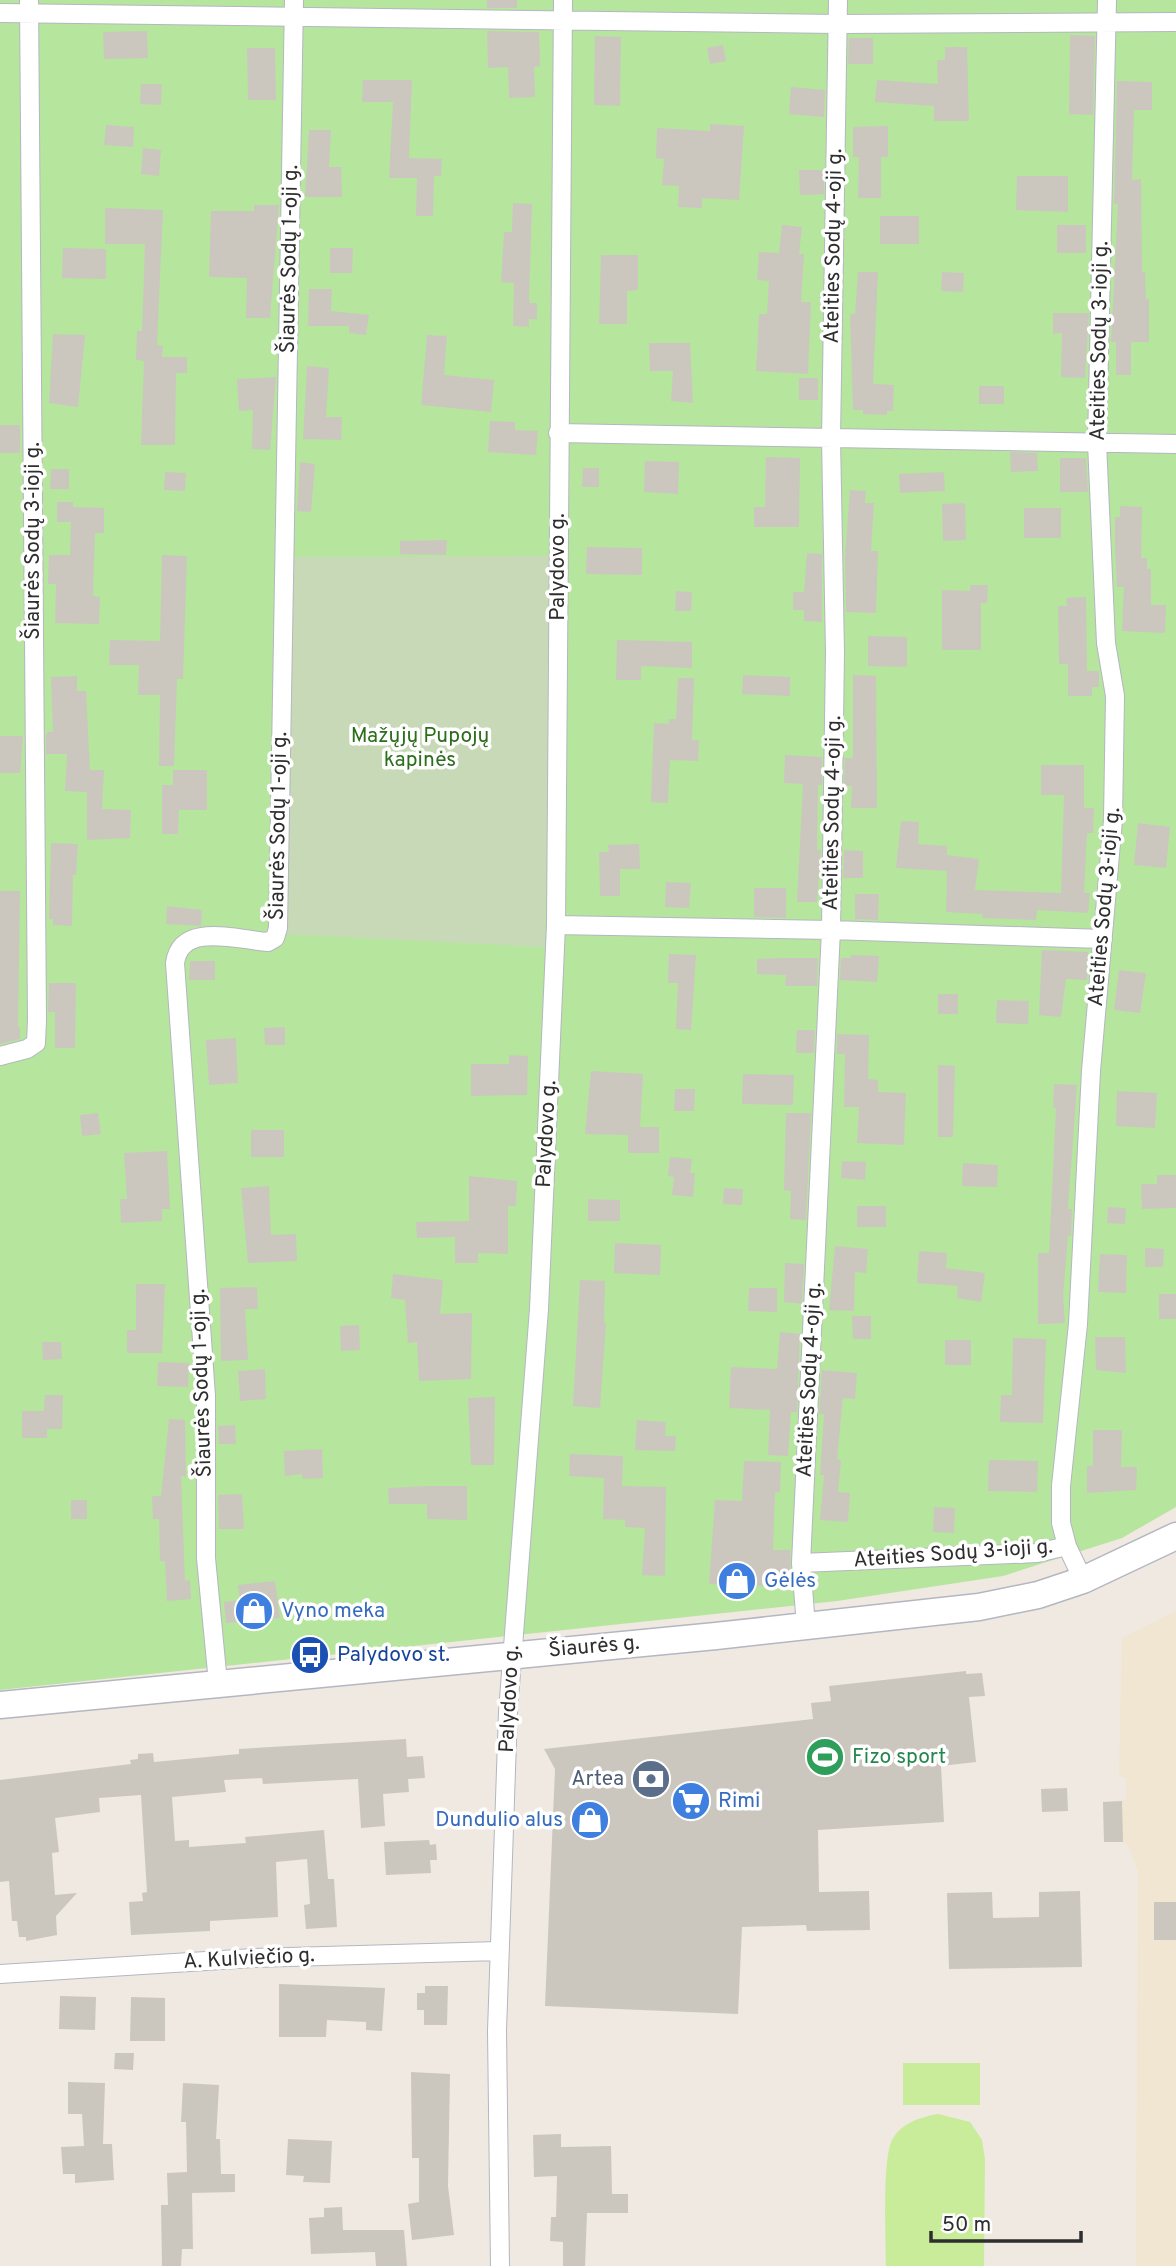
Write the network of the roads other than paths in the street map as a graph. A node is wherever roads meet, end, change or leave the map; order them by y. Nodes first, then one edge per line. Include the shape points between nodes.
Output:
1 (563, 0) edge
2 (838, 0) edge
3 (1107, 0) edge
4 (29, 7) edge
5 (294, 8) edge
6 (0, 13) edge
7 (563, 19) junction
8 (1176, 22) edge
9 (1107, 23) junction
10 (838, 24) junction
11 (558, 433) junction
12 (831, 438) junction
13 (1097, 443) junction
14 (1176, 444) edge
15 (556, 925) junction
16 (831, 930) junction
17 (1104, 939) junction
18 (0, 1056) edge
19 (1176, 1536) edge
20 (1067, 1546) junction
21 (801, 1563) junction
22 (1083, 1580) junction
23 (806, 1626) junction
24 (512, 1655) junction
25 (218, 1684) junction
26 (0, 1705) edge
27 (499, 1951) junction
28 (0, 1974) edge
29 (500, 2266) edge

1 - 7 street, Palydovo g.
2 - 10 street, Ateities Sodų 4-oji g.
3 - 9 street, Ateities Sodų 3-ioji g.
4 - 5 street
4 - 6 street
4 - 18 street, Šiaurės Sodų 3-ioji g. via 37,1020 36,1043
5 - 7 street
5 - 25 street, Šiaurės Sodų 1-oji g. via 278,928 268,943 199,936 187,940 177,951 175,963 205,1396 206,1558
7 - 10 street
7 - 11 street, Palydovo g.
8 - 9 street
9 - 10 street
9 - 13 street, Ateities Sodų 3-ioji g.
10 - 12 street, Ateities Sodų 4-oji g.
11 - 12 street
11 - 15 street, Palydovo g.
12 - 13 street
12 - 16 street, Ateities Sodų 4-oji g. via 835,652
13 - 14 street
13 - 17 street, Ateities Sodų 3-ioji g. via 1106,643 1115,696 1113,820
15 - 16 street
15 - 24 street, Palydovo g. via 539,1309
16 - 17 street
16 - 21 street, Ateities Sodų 4-oji g.
17 - 20 street, Ateities Sodų 3-ioji g. via 1091,1071 1078,1324 1061,1496
19 - 22 main road, Šiaurės g.
20 - 21 street, Ateities Sodų 3-ioji g. via 1037,1553
20 - 22 street
21 - 23 street, Ateities Sodų 4-oji g.
22 - 23 main road, Šiaurės g. via 992,1605
23 - 24 main road, Šiaurės g.
24 - 25 main road, Šiaurės g.
24 - 27 street, Palydovo g.
25 - 26 main road, Šiaurės g.
27 - 28 street, A. Kulviečio g. via 253,1958
27 - 29 street, Palydovo g.

